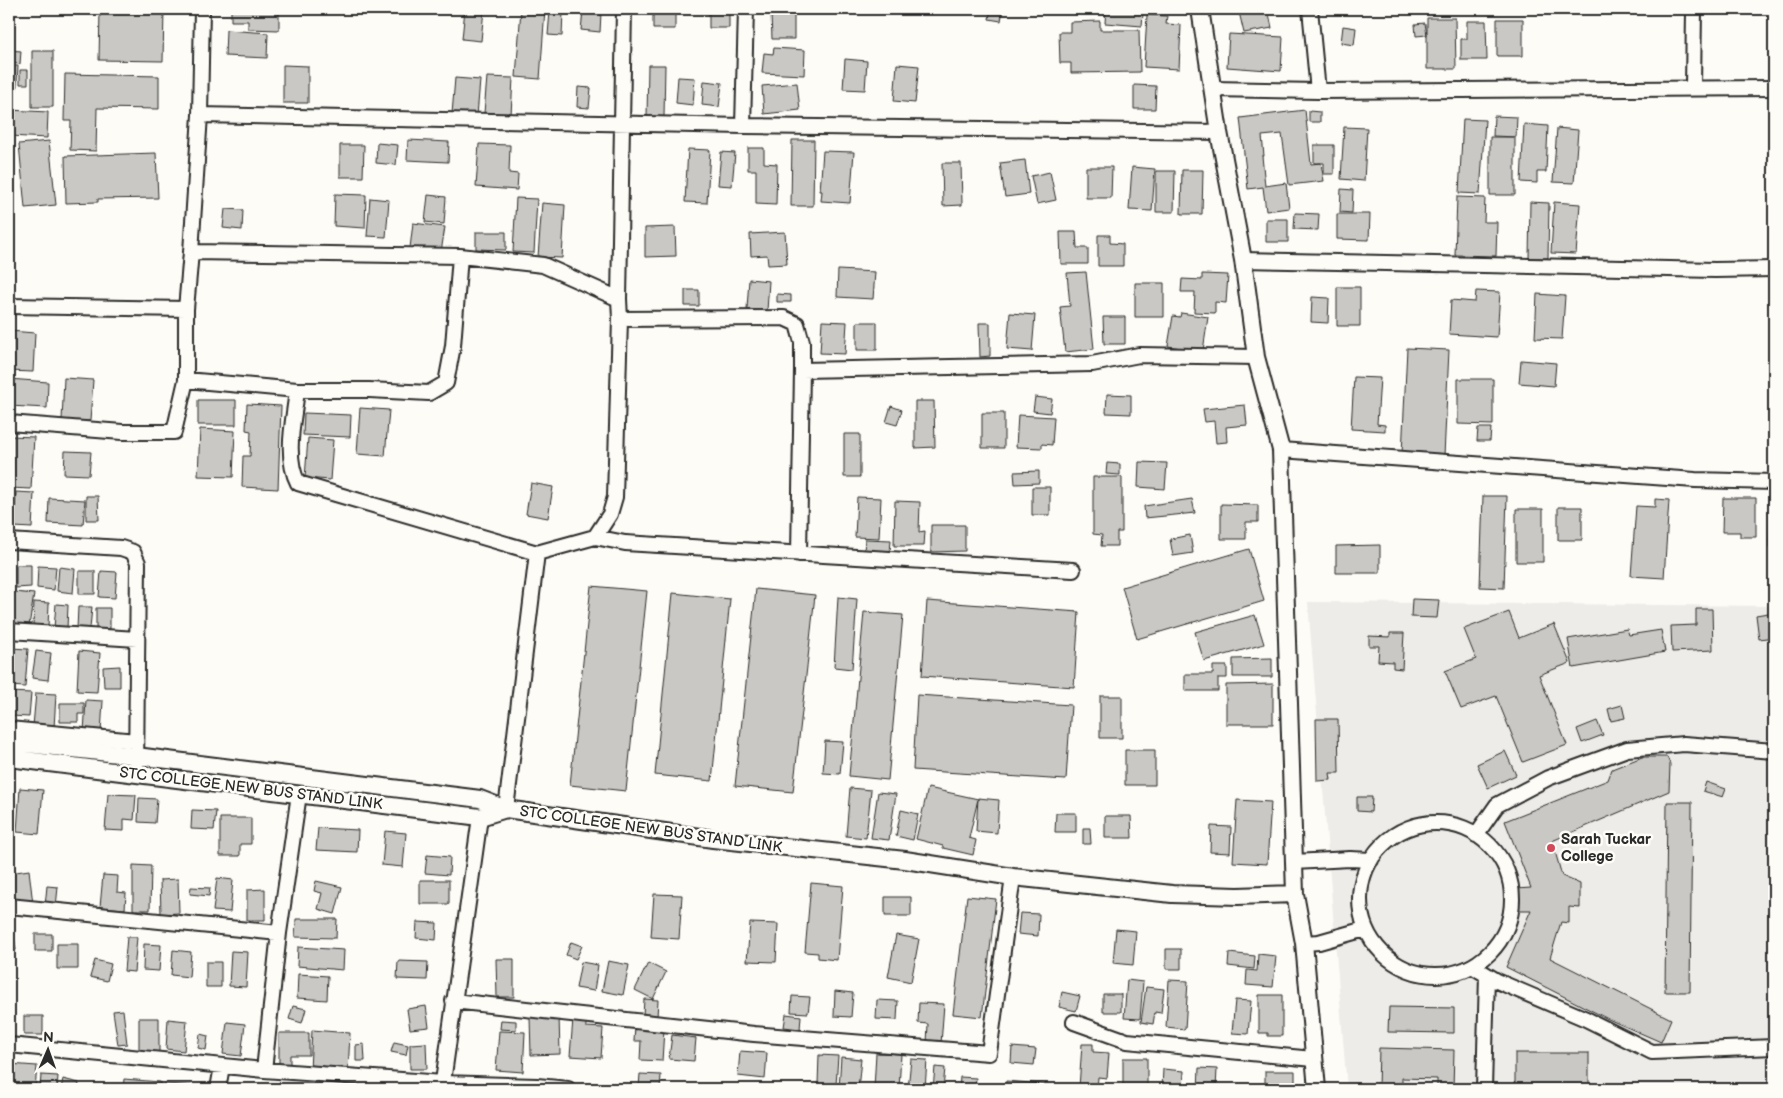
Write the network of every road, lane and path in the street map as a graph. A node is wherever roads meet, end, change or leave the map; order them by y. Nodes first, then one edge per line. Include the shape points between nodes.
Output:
1 (202, 9) edge
2 (624, 9) edge
3 (746, 9) edge
4 (1200, 9) edge
5 (1310, 9) edge
6 (1694, 9) edge
7 (1213, 88) junction
8 (1693, 88) junction
9 (1774, 88) edge
10 (1318, 91) junction
11 (200, 115) junction
12 (621, 123) junction
13 (742, 126) junction
14 (1219, 132) junction
15 (191, 252) junction
16 (460, 256) junction
17 (1243, 260) junction
18 (1774, 269) edge
19 (618, 299) junction
20 (9, 306) edge
21 (186, 309) junction
22 (620, 319) junction
23 (1256, 357) junction
24 (802, 370) junction
25 (186, 380) junction
26 (297, 390) junction
27 (9, 423) edge
28 (1281, 450) junction
29 (1774, 482) edge
30 (595, 537) junction
31 (9, 541) edge
32 (537, 553) junction
33 (799, 554) junction
34 (1073, 570) dead end
35 (9, 631) edge
36 (137, 639) junction
37 (9, 729) edge
38 (9, 742) edge
39 (136, 749) junction
40 (1774, 751) edge
41 (9, 758) edge
42 (136, 773) junction
43 (299, 794) junction
44 (506, 809) junction
45 (480, 817) junction
46 (1476, 835) junction
47 (1371, 860) junction
48 (1294, 862) junction
49 (1013, 877) junction
50 (1295, 894) junction
51 (9, 906) edge
52 (1365, 929) junction
53 (279, 933) junction
54 (1304, 943) junction
55 (1472, 966) junction
56 (1487, 975) junction
57 (454, 1001) junction
58 (1074, 1022) dead end
59 (9, 1045) edge
60 (1774, 1047) edge
61 (1314, 1060) junction
62 (222, 1066) junction
63 (264, 1070) junction
64 (380, 1084) edge
65 (442, 1086) edge
66 (218, 1089) edge
67 (568, 1089) edge
68 (1317, 1089) edge
69 (1484, 1089) edge

1 - 11 street
2 - 12 street
3 - 13 street
4 - 7 street
5 - 10 street
6 - 8 street
7 - 10 street
7 - 14 street
8 - 9 street
8 - 10 street
11 - 12 street
11 - 15 street
12 - 13 street
12 - 19 street
13 - 14 street
14 - 17 street
15 - 16 street
15 - 21 street
16 - 19 street via 543,265
16 - 26 street via 454,346 446,383 429,393
17 - 18 street
17 - 23 street
19 - 22 street
20 - 21 street
21 - 25 street
22 - 24 street via 784,318 797,324 802,342
22 - 30 street via 615,497 610,514
23 - 24 street via 1138,355 1092,364
23 - 28 street
24 - 33 street
25 - 26 street
25 - 27 street via 174,432 122,432
26 - 32 street via 291,440 294,474 298,483
28 - 29 street via 1685,479
28 - 48 street
30 - 32 street
30 - 33 street via 625,543
31 - 36 street via 121,548 134,552 138,562
32 - 44 street
33 - 34 street
35 - 36 street
36 - 39 street
37 - 39 street
38 - 39 street
39 - 42 street
39 - 44 street via 480,799
40 - 46 street via 1684,744 1627,749 1548,778 1497,805
41 - 42 street, STC COLLEGE NEW BUS STAND LINK
42 - 43 street, STC COLLEGE NEW BUS STAND LINK
43 - 45 street, STC COLLEGE NEW BUS STAND LINK
43 - 53 street
44 - 45 street, STC COLLEGE NEW BUS STAND LINK
44 - 49 street, STC COLLEGE NEW BUS STAND LINK
45 - 57 street
46 - 47 street via 1444,824 1424,824 1388,840
46 - 55 street via 1503,863 1512,901 1500,939 1483,959
47 - 48 street
47 - 52 street via 1359,897
48 - 50 street
49 - 50 street, STC COLLEGE NEW BUS STAND LINK via 1172,894
49 - 57 street via 989,1053 754,1034
50 - 54 street
51 - 53 street
52 - 54 street
52 - 55 street via 1385,956 1408,970 1440,975
53 - 63 street
54 - 61 street
55 - 56 street
56 - 60 street via 1652,1052
56 - 69 street
57 - 65 street
58 - 61 street via 1127,1041
59 - 62 street
61 - 68 street
62 - 63 street
62 - 66 street
63 - 64 street
64 - 65 street
65 - 67 street

